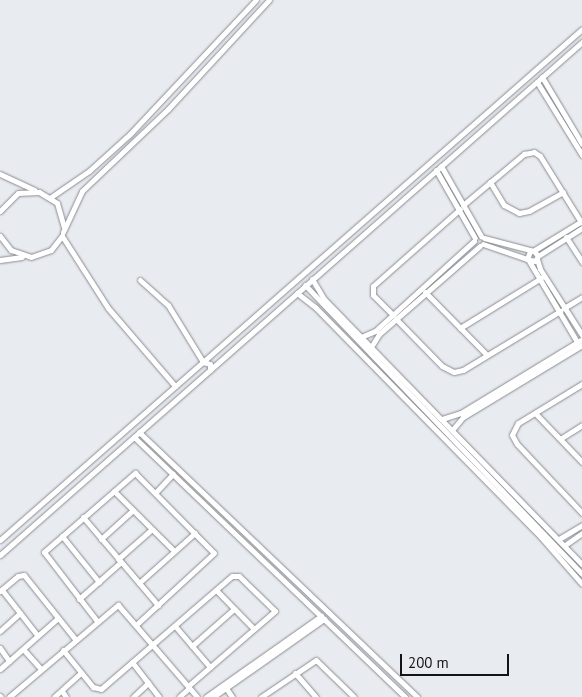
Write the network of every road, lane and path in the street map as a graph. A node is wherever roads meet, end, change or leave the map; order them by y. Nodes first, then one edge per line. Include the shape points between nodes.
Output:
1 (256, 0) edge
2 (269, 0) edge
3 (582, 29) edge
4 (582, 42) edge
5 (542, 78) junction
6 (537, 82) junction
7 (568, 126) junction
8 (582, 144) edge
9 (582, 155) edge
10 (438, 168) junction
11 (0, 174) edge
12 (490, 182) junction
13 (39, 192) junction
14 (563, 192) junction
15 (51, 197) junction
16 (386, 200) junction
17 (461, 207) junction
18 (393, 208) junction
19 (0, 211) edge
20 (372, 213) junction
21 (582, 221) edge
22 (378, 222) junction
23 (582, 228) edge
24 (62, 234) junction
25 (0, 236) edge
26 (482, 237) junction
27 (566, 237) junction
28 (475, 239) junction
29 (481, 245) junction
30 (531, 251) junction
31 (27, 257) junction
32 (538, 258) junction
33 (0, 260) edge
34 (528, 260) junction
35 (582, 262) edge
36 (541, 278) junction
37 (312, 279) junction
38 (140, 280) dead end
39 (306, 285) junction
40 (425, 292) junction
41 (297, 293) junction
42 (582, 297) edge
43 (562, 309) junction
44 (394, 317) junction
45 (460, 328) junction
46 (361, 337) junction
47 (581, 340) edge
48 (371, 347) junction
49 (219, 348) junction
50 (486, 354) junction
51 (226, 356) junction
52 (203, 362) junction
53 (210, 370) junction
54 (582, 384) edge
55 (175, 386) junction
56 (535, 413) junction
57 (434, 419) junction
58 (442, 419) junction
59 (429, 424) junction
60 (582, 426) edge
61 (453, 430) junction
62 (139, 432) junction
63 (134, 437) junction
64 (116, 438) junction
65 (560, 439) junction
66 (124, 446) junction
67 (582, 462) edge
68 (173, 474) junction
69 (114, 490) junction
70 (156, 492) junction
71 (51, 496) junction
72 (59, 504) junction
73 (133, 510) junction
74 (582, 513) edge
75 (83, 517) junction
76 (582, 525) edge
77 (152, 529) junction
78 (195, 533) junction
79 (582, 533) edge
80 (62, 536) junction
81 (101, 539) junction
82 (559, 539) junction
83 (0, 540) edge
84 (564, 545) junction
85 (174, 551) junction
86 (0, 555) edge
87 (120, 561) junction
88 (582, 564) edge
89 (280, 566) junction
90 (274, 571) junction
91 (582, 574) edge
92 (100, 582) junction
93 (139, 582) junction
94 (582, 584) edge
95 (216, 590) junction
96 (1, 591) edge
97 (79, 599) junction
98 (158, 605) junction
99 (234, 609) junction
100 (20, 613) junction
101 (322, 617) junction
102 (58, 618) junction
103 (97, 621) junction
104 (136, 624) junction
105 (175, 626) junction
106 (254, 629) junction
107 (0, 631) edge
108 (38, 636) junction
109 (76, 639) junction
110 (154, 645) junction
111 (192, 646) junction
112 (0, 648) edge
113 (23, 649) junction
114 (63, 650) junction
115 (9, 661) junction
116 (132, 662) junction
117 (210, 667) junction
118 (0, 669) edge
119 (41, 669) junction
120 (388, 669) junction
121 (81, 673) junction
122 (295, 674) junction
123 (382, 675) junction
124 (148, 684) junction
125 (188, 687) junction
126 (226, 688) junction
127 (62, 690) junction
128 (264, 696) edge
129 (312, 696) edge
130 (9, 697) edge
131 (54, 697) edge
132 (66, 697) edge
133 (133, 697) edge
134 (159, 697) edge
135 (179, 697) edge
136 (196, 697) edge
137 (206, 697) edge
138 (213, 697) edge
139 (232, 697) edge
140 (354, 697) edge
141 (405, 697) edge
142 (417, 697) edge

1 - 15 street via 130,134 89,171
2 - 24 street via 174,102 82,191
3 - 16 street
4 - 5 street
5 - 6 street
5 - 7 street
6 - 7 street
6 - 10 street
7 - 8 street
7 - 9 street
10 - 17 street
10 - 18 street
11 - 13 street
12 - 14 street via 504,205 519,213 530,211
12 - 14 street via 524,154 534,152
12 - 17 street
13 - 15 street
13 - 19 street via 18,193
14 - 21 street
15 - 24 street via 63,215
16 - 18 street
16 - 20 street
17 - 26 street
17 - 28 street
17 - 44 street via 373,286 373,295
18 - 22 street
20 - 22 street
20 - 49 street
21 - 30 street
22 - 37 street
23 - 27 street
24 - 31 street via 48,252
24 - 55 street via 108,308
25 - 31 street via 11,250
26 - 28 street
26 - 29 street
26 - 30 street
27 - 32 street
27 - 35 street
28 - 29 street
28 - 44 street
29 - 34 street
29 - 40 street
30 - 32 street
30 - 34 street
31 - 33 street
32 - 34 street
32 - 43 street
34 - 36 street
36 - 43 street
36 - 45 street
37 - 39 street
37 - 46 street via 324,299
38 - 52 street via 168,305
39 - 41 street
39 - 57 street
40 - 44 street
40 - 45 street
41 - 51 street
41 - 59 street
42 - 43 street
43 - 47 street
43 - 47 street
43 - 50 street
44 - 46 street
44 - 48 street
44 - 50 street via 450,371 463,370
45 - 50 street
46 - 48 street
47 - 58 street via 458,414
47 - 61 street via 463,417
48 - 58 street
49 - 51 street via 220,354
49 - 52 street
51 - 53 street
52 - 53 street via 210,364
52 - 55 street
53 - 62 street
54 - 56 street
55 - 64 street
56 - 65 street
56 - 74 street via 516,426 514,442
57 - 59 street
57 - 91 street
58 - 61 street
59 - 94 street via 541,537
60 - 65 street
61 - 82 street
62 - 63 street
62 - 89 street
63 - 66 street
63 - 68 street
64 - 66 street
64 - 71 street
65 - 67 street
66 - 72 street
68 - 70 street
68 - 90 street
69 - 70 street via 134,473
69 - 73 street
69 - 75 street
70 - 78 street
71 - 72 street
71 - 83 street
72 - 86 street
73 - 77 street
73 - 81 street
75 - 80 street
75 - 81 street
76 - 82 street
77 - 85 street
77 - 87 street
78 - 85 street
78 - 98 street via 212,550 213,556
79 - 84 street
80 - 92 street
80 - 97 street via 44,554
81 - 87 street
82 - 84 street
84 - 88 street
85 - 93 street
87 - 92 street
87 - 93 street
89 - 90 street
89 - 120 street
90 - 101 street
92 - 97 street
93 - 98 street
95 - 99 street
95 - 105 street
95 - 106 street via 232,576 239,576 274,608
96 - 100 street
96 - 102 street via 18,576 24,575
97 - 103 street
98 - 104 street
99 - 106 street
99 - 111 street
100 - 107 street
100 - 108 street
101 - 123 street
101 - 126 street
101 - 137 street
102 - 108 street
102 - 109 street
103 - 104 street via 118,606
103 - 109 street
104 - 110 street
105 - 110 street
105 - 111 street
106 - 117 street
108 - 113 street
109 - 114 street
110 - 116 street
110 - 125 street
111 - 117 street
112 - 115 street
113 - 115 street
113 - 119 street
114 - 119 street
114 - 121 street
115 - 118 street
116 - 121 street via 99,689
116 - 124 street
117 - 125 street
119 - 130 street
120 - 123 street
120 - 142 street
121 - 127 street
122 - 128 street
122 - 129 street
122 - 140 street via 319,661
123 - 141 street
124 - 133 street
124 - 134 street
125 - 135 street
125 - 136 street
126 - 138 street
126 - 139 street
127 - 131 street
127 - 132 street

